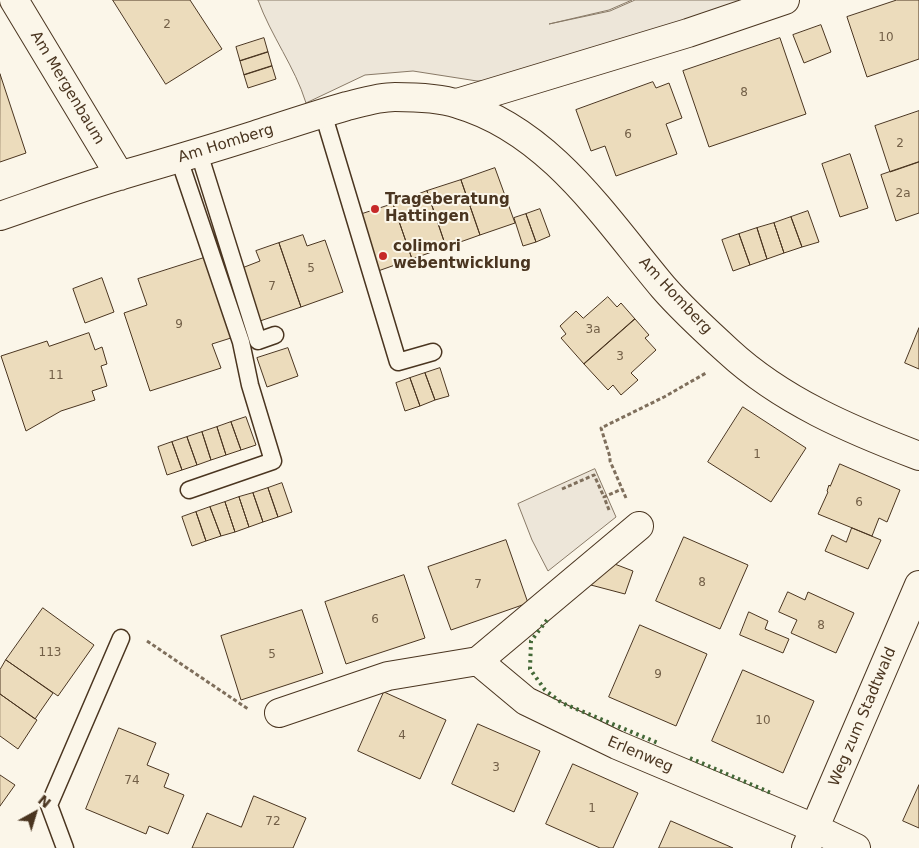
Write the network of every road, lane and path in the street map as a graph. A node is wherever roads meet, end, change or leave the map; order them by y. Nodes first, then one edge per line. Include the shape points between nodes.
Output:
1 (14, 0) edge
2 (785, 0) edge
3 (457, 103) junction
4 (323, 113) junction
5 (189, 156) junction
6 (120, 176) junction
7 (0, 216) edge
8 (275, 335) dead end
9 (433, 352) dead end
10 (728, 352) junction
11 (919, 456) edge
12 (562, 489) dead end
13 (622, 489) junction
14 (189, 490) dead end
15 (604, 497) junction
16 (612, 517) dead end
17 (639, 526) joint
18 (919, 585) edge
19 (121, 638) dead end
20 (145, 640) dead end
21 (478, 661) junction
22 (279, 713) joint
23 (810, 838) edge
24 (65, 848) edge
25 (856, 848) edge

1 - 6 street, Am Mergenbaum
2 - 3 street, Am Homberg
3 - 4 street, Am Homberg via 392,97
3 - 10 street, Am Homberg via 503,124 554,162 588,195 665,289
4 - 5 street, Am Homberg
4 - 9 lane via 398,362
5 - 6 street, Am Homberg
5 - 8 lane via 258,340
5 - 14 lane via 273,461
6 - 7 street, Am Homberg
10 - 11 street, Am Homberg via 802,404 860,433
10 - 13 path via 702,376 601,428
12 - 15 path via 594,475
13 - 15 path
13 - 17 path
15 - 16 path
17 - 21 street
18 - 23 street, Weg zum Stadtwald
19 - 24 lane via 49,805
20 - 22 path via 251,711
21 - 22 street via 388,676
21 - 23 street, Erlenweg via 526,701
23 - 25 street, Erlenweg

